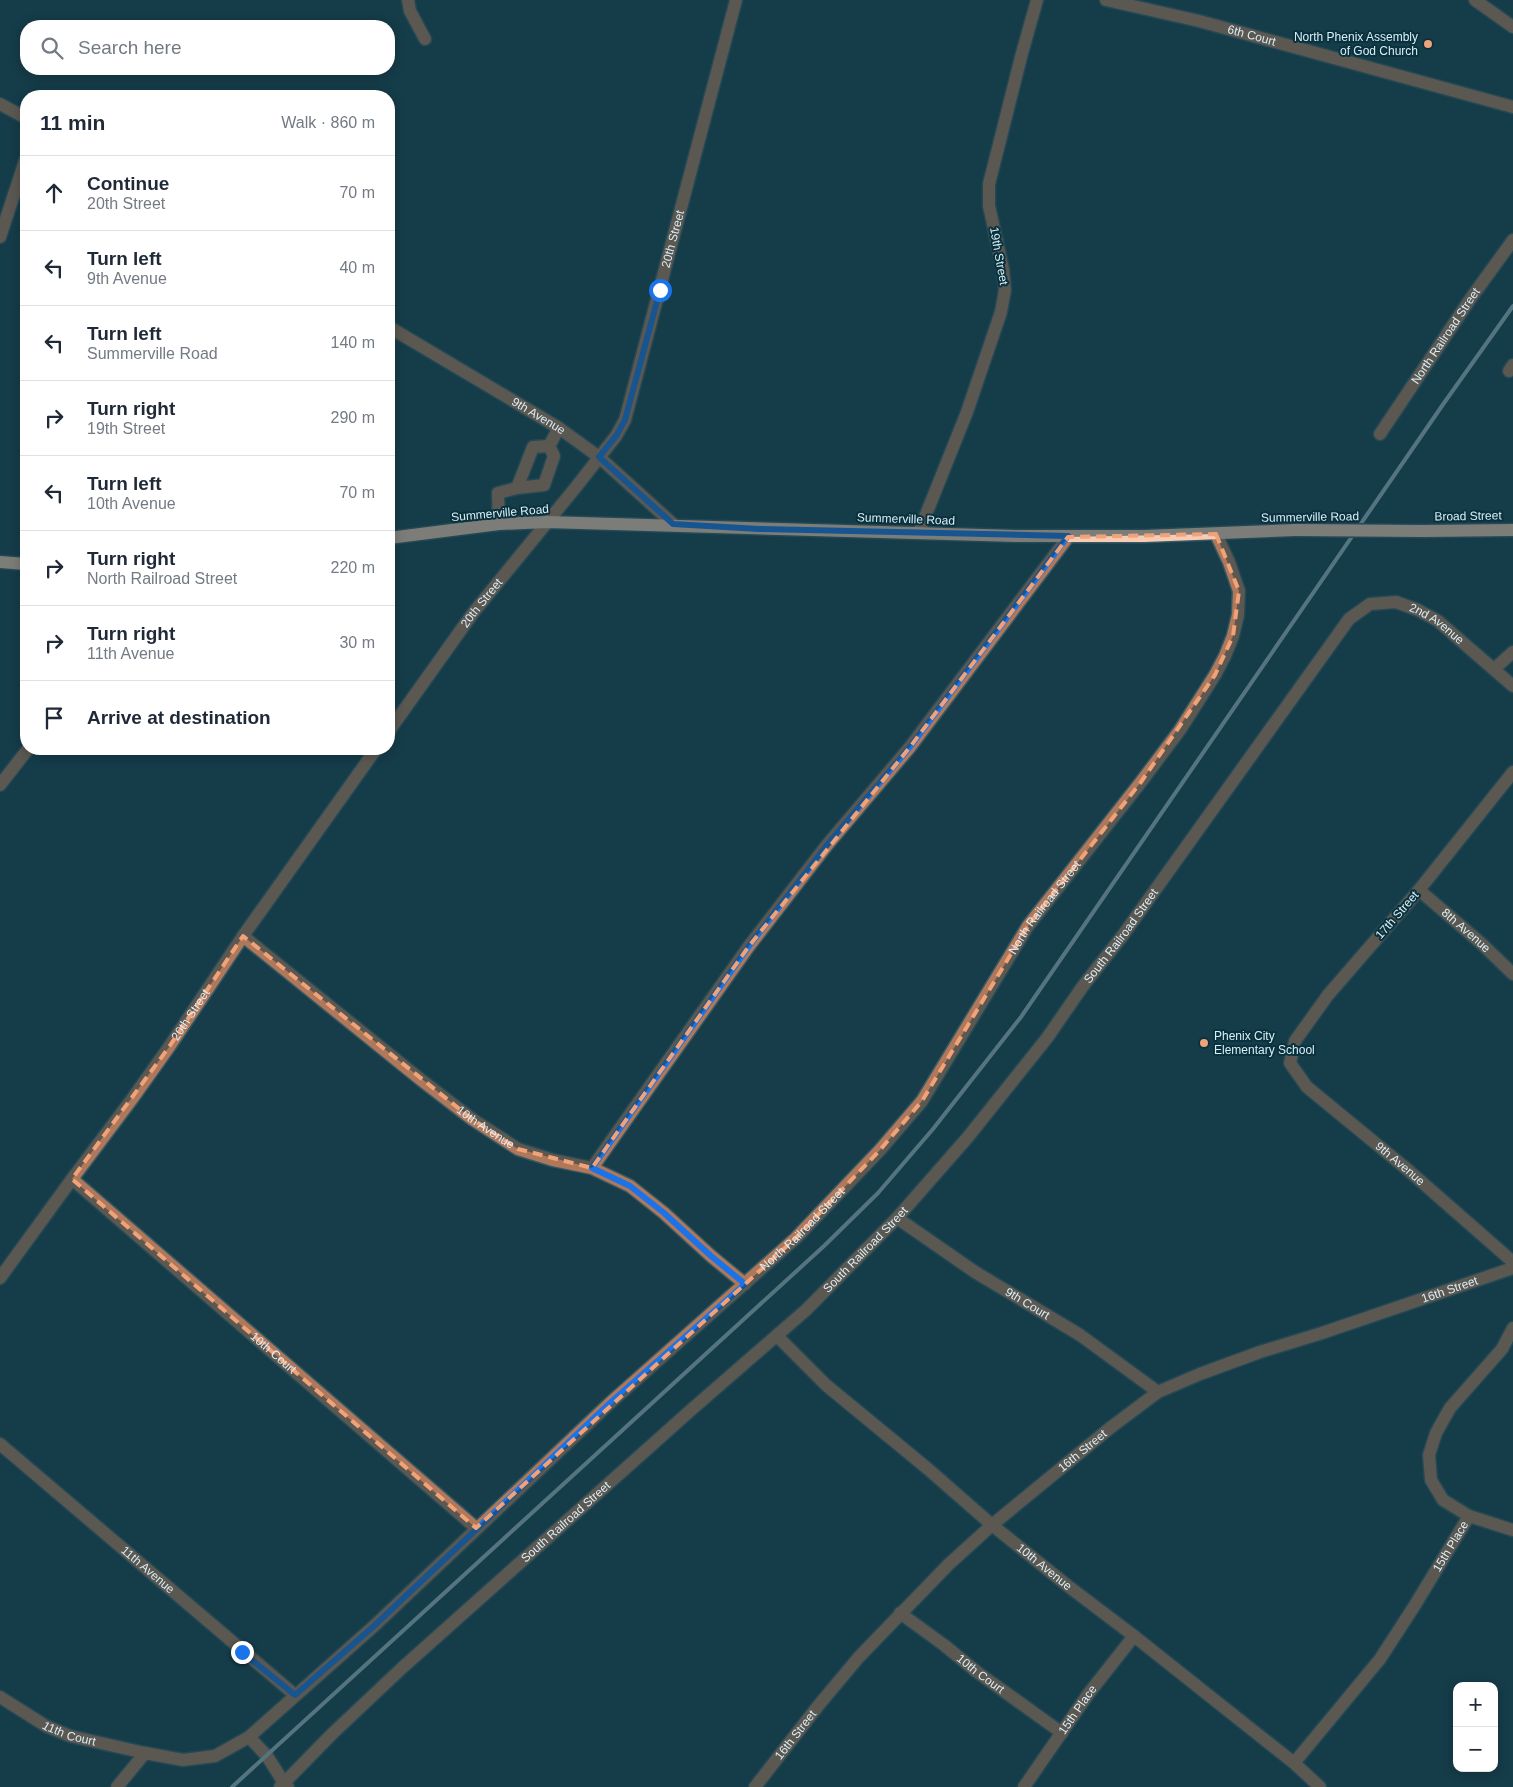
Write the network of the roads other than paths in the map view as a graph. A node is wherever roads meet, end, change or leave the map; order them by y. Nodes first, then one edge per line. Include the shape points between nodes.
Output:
1 (408, 0) edge
2 (736, 0) edge
3 (1037, 0) edge
4 (1106, 0) edge
5 (1475, 0) edge
6 (1513, 26) edge
7 (425, 39) dead end
8 (0, 104) edge
9 (1513, 107) edge
10 (20, 115) edge
11 (20, 176) edge
12 (0, 237) edge
13 (1513, 240) edge
14 (395, 331) edge
15 (559, 428) junction
16 (1380, 434) dead end
17 (549, 446) junction
18 (599, 457) junction
19 (517, 488) junction
20 (547, 522) junction
21 (499, 524) junction
22 (673, 524) junction
23 (1424, 530) joint
24 (1513, 530) edge
25 (919, 532) junction
26 (1216, 534) junction
27 (1068, 536) junction
28 (395, 537) edge
29 (0, 562) edge
30 (20, 564) edge
31 (1348, 619) joint
32 (1513, 652) edge
33 (1494, 670) junction
34 (1513, 686) edge
35 (395, 723) edge
36 (23, 755) edge
37 (372, 755) edge
38 (1513, 772) edge
39 (0, 785) edge
40 (1419, 890) junction
41 (243, 936) junction
42 (1513, 974) edge
43 (1290, 1063) joint
44 (592, 1168) junction
45 (72, 1179) junction
46 (897, 1218) junction
47 (1513, 1262) edge
48 (1513, 1268) edge
49 (0, 1278) edge
50 (745, 1284) junction
51 (1513, 1328) edge
52 (778, 1337) junction
53 (1158, 1392) junction
54 (0, 1444) edge
55 (1469, 1516) junction
56 (992, 1525) junction
57 (476, 1528) junction
58 (1513, 1530) edge
59 (900, 1613) junction
60 (1134, 1636) junction
61 (295, 1695) junction
62 (0, 1697) edge
63 (1062, 1732) junction
64 (249, 1737) junction
65 (145, 1753) junction
66 (1294, 1763) junction
67 (284, 1786) edge
68 (117, 1787) edge
69 (755, 1787) edge
70 (1024, 1787) edge
71 (1320, 1787) edge

1 - 7 street via 410,11
2 - 18 street, 20th Street via 625,420
3 - 25 street, 19th Street via 989,184 989,206 1005,290 1001,312 968,412
4 - 9 street, 6th Court via 1199,21
5 - 6 street
8 - 10 street
11 - 12 street
13 - 16 street, North Railroad Street
14 - 15 street, 9th Avenue
15 - 17 street
15 - 18 street, 9th Avenue
17 - 19 street via 533,447
17 - 19 street via 554,456 544,486
18 - 20 street, 20th Street
18 - 22 street, 9th Avenue
19 - 21 street via 498,493
20 - 21 main road, Summerville Road
20 - 22 main road, Summerville Road
20 - 35 street, 20th Street via 473,613
21 - 28 main road, Summerville Road
22 - 25 main road, Summerville Road
23 - 24 main road, Broad Street
23 - 26 main road, Summerville Road, bridge
25 - 27 main road, Summerville Road
26 - 27 main road, Summerville Road
26 - 50 street, North Railroad Street via 1239,591 1235,629 1226,656 1215,675 1180,730 1028,926 922,1101 796,1238
27 - 44 street via 910,747 827,845 749,946
29 - 30 main road
31 - 33 street, 2nd Avenue via 1370,604 1396,602 1438,621
31 - 46 street, South Railroad Street via 1047,1038
32 - 33 street
33 - 34 street, 2nd Avenue
36 - 39 street
37 - 41 street, 20th Street
38 - 40 street, 17th Street
40 - 42 street, 8th Avenue
40 - 43 street, 17th Street via 1328,995 1296,1041
41 - 44 street, 10th Avenue via 472,1119 518,1149
41 - 45 street, 20th Street via 170,1047
43 - 47 street, 9th Avenue via 1307,1087
44 - 50 street, 10th Avenue via 630,1186
45 - 49 street, 20th Street
45 - 57 street, 10th Court
46 - 52 street, South Railroad Street
46 - 53 street, 9th Court via 975,1272 1080,1335
48 - 53 street, 16th Street via 1252,1355
50 - 57 street, North Railroad Street via 610,1403
51 - 55 street, 15th Place via 1502,1350 1450,1408 1436,1433 1429,1455 1431,1480 1443,1500
52 - 56 street, 10th Avenue via 826,1385
52 - 67 street, South Railroad Street via 691,1410 402,1668 338,1728
53 - 56 street, 16th Street
54 - 61 street, 11th Avenue
55 - 58 street
55 - 66 street, 15th Place via 1380,1659
56 - 59 street, 16th Street
56 - 60 street, 10th Avenue
57 - 61 street, North Railroad Street via 374,1626
59 - 63 street, 10th Court
59 - 69 street, 16th Street via 818,1706
60 - 63 street, 15th Place
60 - 66 street, 10th Avenue
61 - 64 street, North Railroad Street
62 - 65 street, 11th Court via 46,1726 70,1736
63 - 70 street, 15th Place
64 - 65 street, North Railroad Street via 215,1756 183,1760
64 - 67 street via 267,1756
65 - 68 street
66 - 71 street, 10th Avenue

